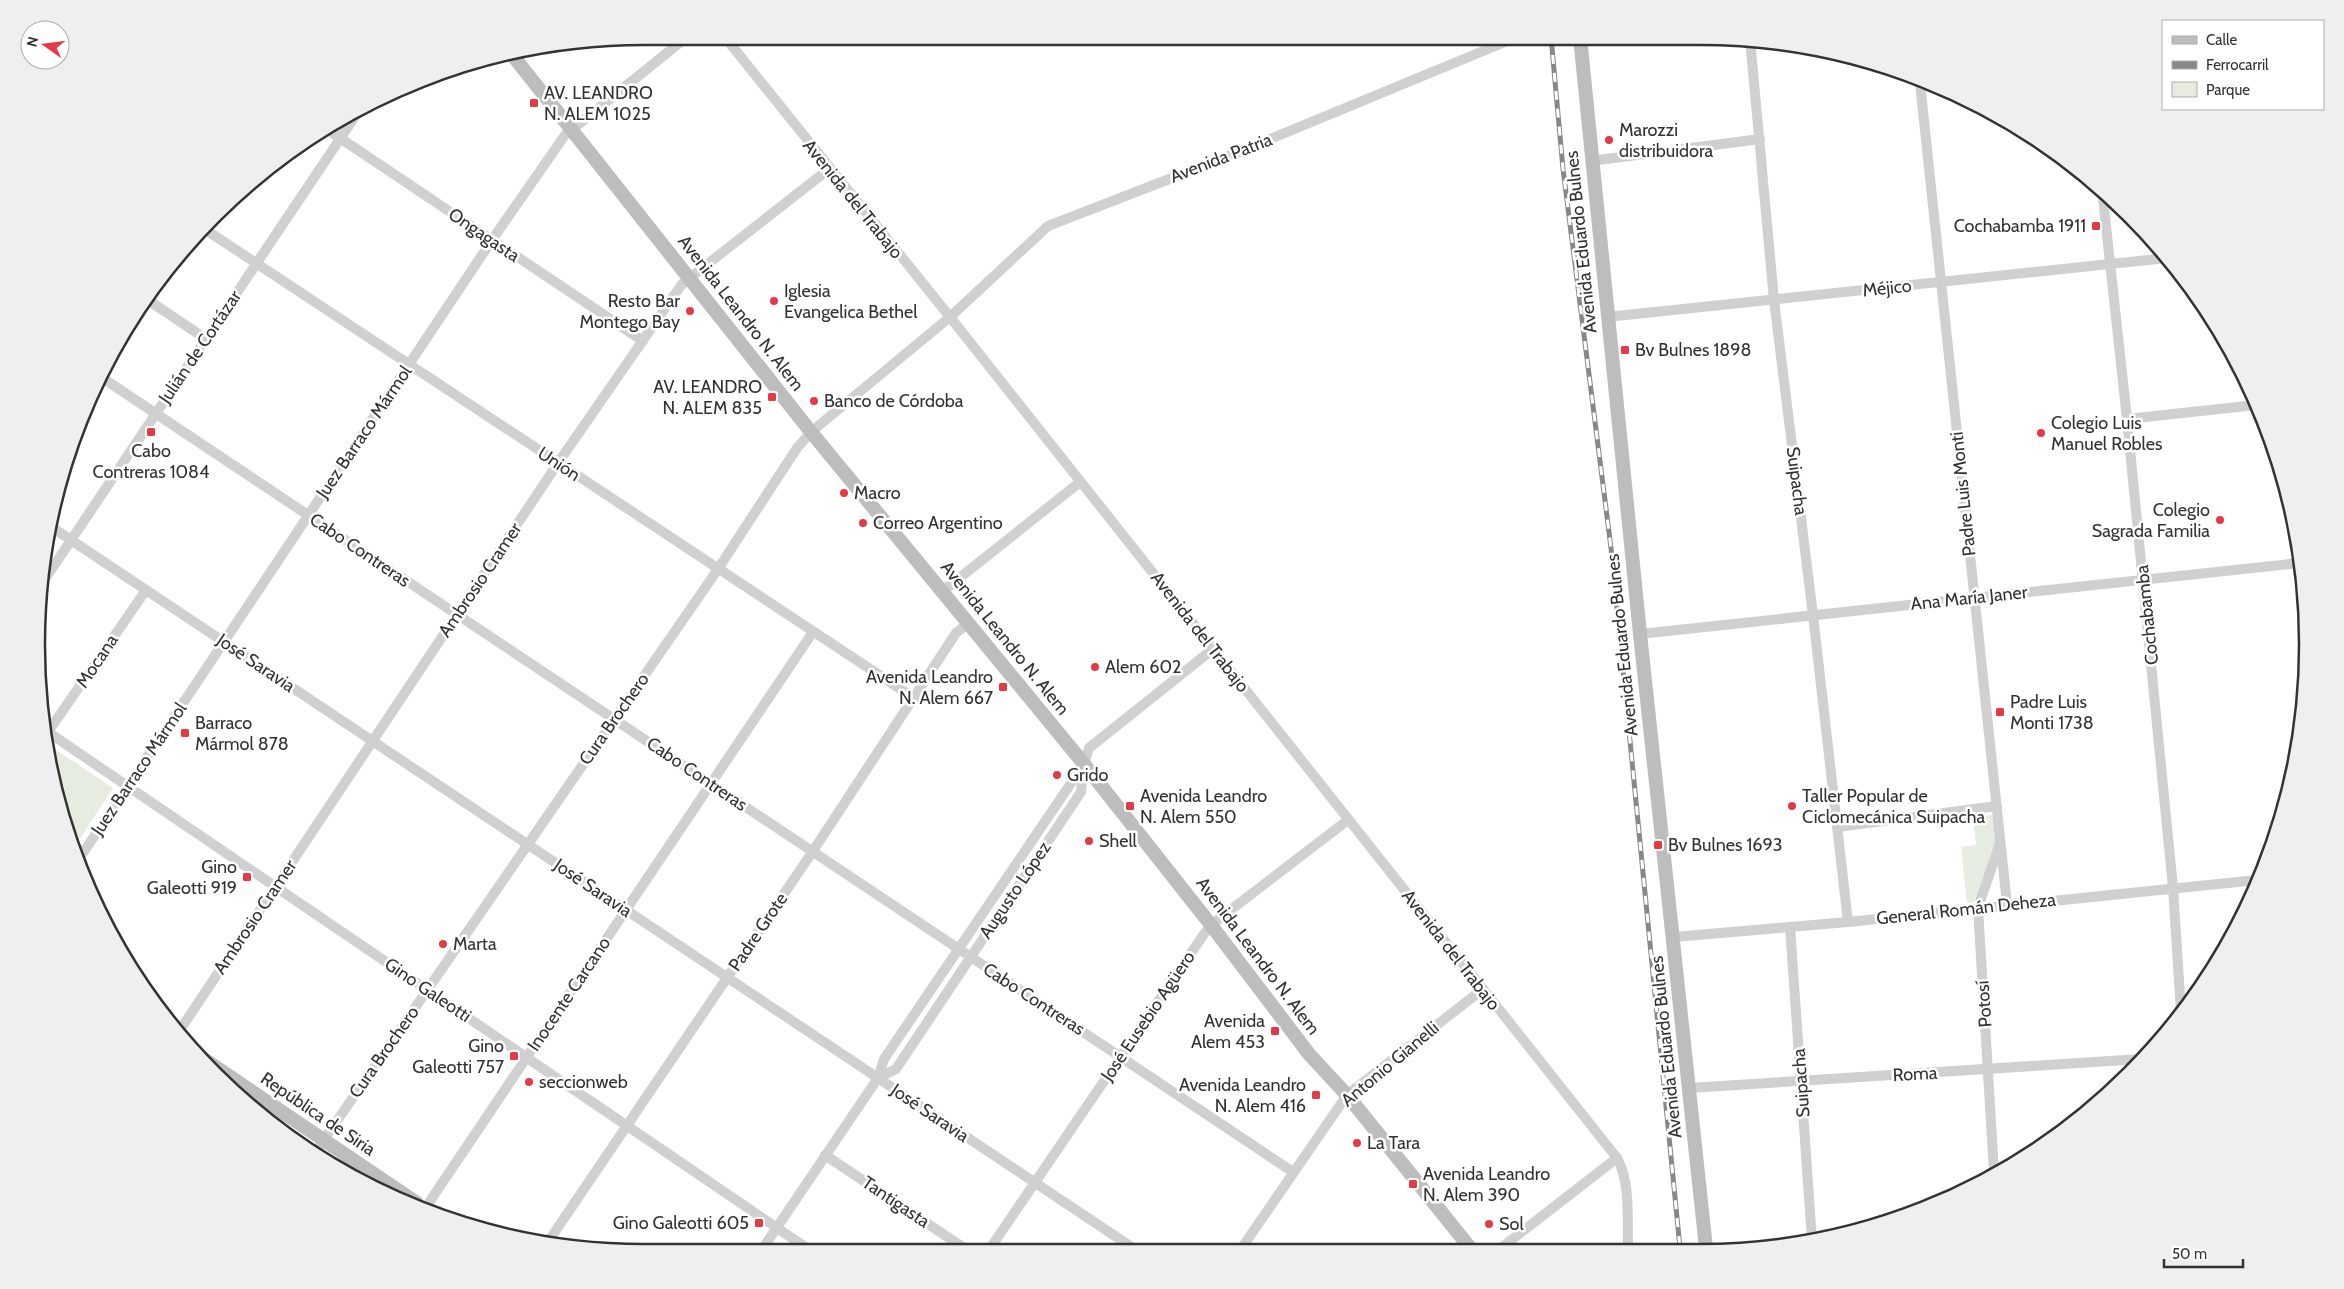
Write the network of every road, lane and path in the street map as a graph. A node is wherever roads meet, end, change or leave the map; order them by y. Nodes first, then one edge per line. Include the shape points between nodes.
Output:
1 (677, 45) edge
2 (731, 45) edge
3 (1498, 45) edge
4 (1581, 45) edge
5 (1751, 47) edge
6 (516, 59) edge
7 (1920, 88) edge
8 (351, 122) edge
9 (570, 129) junction
10 (332, 133) edge
11 (340, 138) junction
12 (1760, 139) junction
13 (1591, 161) junction
14 (829, 169) junction
15 (2104, 202) edge
16 (210, 232) edge
17 (492, 240) junction
18 (2158, 259) edge
19 (256, 264) junction
20 (2111, 264) junction
21 (689, 278) junction
22 (1940, 282) junction
23 (1774, 300) junction
24 (152, 303) edge
25 (950, 317) junction
26 (1607, 317) junction
27 (206, 339) junction
28 (643, 340) junction
29 (408, 364) junction
30 (106, 380) edge
31 (2249, 406) edge
32 (156, 413) junction
33 (2127, 419) junction
34 (811, 432) junction
35 (558, 463) junction
36 (1080, 482) junction
37 (308, 515) junction
38 (57, 530) edge
39 (71, 540) junction
40 (2293, 563) edge
41 (718, 569) junction
42 (49, 572) edge
43 (2143, 579) junction
44 (146, 590) junction
45 (943, 591) junction
46 (1974, 598) junction
47 (457, 614) junction
48 (1813, 615) junction
49 (969, 623) junction
50 (813, 632) junction
51 (1640, 634) junction
52 (224, 642) junction
53 (1213, 649) junction
54 (914, 698) junction
55 (614, 719) junction
56 (51, 726) edge
57 (52, 734) edge
58 (373, 741) junction
59 (1084, 764) junction
60 (711, 784) junction
61 (128, 786) junction
62 (1997, 806) junction
63 (1348, 820) junction
64 (1836, 827) junction
65 (2001, 839) junction
66 (527, 844) junction
67 (813, 852) junction
68 (83, 853) edge
69 (2250, 881) edge
70 (276, 887) junction
71 (2173, 888) junction
72 (2007, 904) junction
73 (1978, 908) junction
74 (626, 910) junction
75 (1848, 922) junction
76 (1211, 925) junction
77 (1790, 926) junction
78 (1674, 937) junction
79 (959, 950) junction
80 (970, 957) junction
81 (728, 978) junction
82 (1482, 989) junction
83 (427, 990) junction
84 (2180, 1002) edge
85 (183, 1026) edge
86 (1120, 1056) junction
87 (527, 1058) junction
88 (2131, 1060) edge
89 (1988, 1070) junction
90 (230, 1077) edge
91 (878, 1078) junction
92 (1801, 1081) junction
93 (1689, 1088) junction
94 (1346, 1095) junction
95 (627, 1126) junction
96 (323, 1140) junction
97 (318, 1147) edge
98 (825, 1155) junction
99 (1616, 1158) junction
100 (1994, 1167) edge
101 (1294, 1172) junction
102 (1035, 1182) junction
103 (399, 1191) edge
104 (429, 1203) edge
105 (776, 1228) junction
106 (1812, 1233) edge
107 (552, 1236) edge
108 (766, 1244) edge
109 (800, 1244) edge
110 (958, 1244) edge
111 (993, 1244) edge
112 (1127, 1244) edge
113 (1244, 1244) edge
114 (1467, 1244) edge
115 (1506, 1244) edge
116 (1628, 1244) edge
117 (1706, 1244) edge

1 - 9 street, Juez Barraco Mármol
2 - 14 street, Avenida del Trabajo
3 - 25 street, Avenida Patria via 1239,152 1048,226
4 - 13 main road, Avenida Eduardo Bulnes
5 - 12 street, Suipacha
6 - 9 main road, Avenida Leandro N. Alem
7 - 22 street, Padre Luis Monti
8 - 11 street, Julián de Cortázar
9 - 17 street, Juez Barraco Mármol
9 - 21 main road, Avenida Leandro N. Alem
10 - 11 street, Ongagasta
11 - 17 street, Ongagasta
11 - 19 street, Julián de Cortázar
12 - 13 street
12 - 23 street, Suipacha
13 - 26 main road, Avenida Eduardo Bulnes
14 - 21 street, Ambrosio Cramer
14 - 25 street, Avenida del Trabajo
15 - 20 street, Cochabamba
16 - 19 street, Unión
17 - 28 street, Ongagasta
17 - 29 street, Juez Barraco Mármol
18 - 20 street, Méjico
19 - 27 street, Julián de Cortázar
19 - 29 street, Unión
20 - 22 street, Méjico
20 - 33 street, Cochabamba
21 - 28 street, Ambrosio Cramer
21 - 34 main road, Avenida Leandro N. Alem
22 - 23 street, Méjico
22 - 46 street, Padre Luis Monti
23 - 26 street, Méjico
23 - 48 street, Suipacha
24 - 27 street
25 - 34 street, Cura Brochero
25 - 36 street, Avenida del Trabajo
26 - 51 main road, Avenida Eduardo Bulnes
27 - 32 street, Julián de Cortázar
28 - 35 street, Ambrosio Cramer
29 - 35 street, Unión
29 - 37 street, Juez Barraco Mármol
30 - 32 street, Cabo Contreras
31 - 33 street
32 - 37 street, Cabo Contreras
32 - 39 street, Julián de Cortázar
33 - 43 street, Cochabamba
34 - 41 street, Cura Brochero via 797,448
34 - 45 main road, Avenida Leandro N. Alem
35 - 41 street, Unión
35 - 47 street, Ambrosio Cramer
36 - 45 street
36 - 53 street, Avenida del Trabajo
37 - 47 street, Cabo Contreras
37 - 52 street, Juez Barraco Mármol
38 - 39 street, José Saravia
39 - 42 street, Julián de Cortázar
39 - 44 street, José Saravia
40 - 43 street, Ana María Janer
41 - 50 street, Unión
41 - 55 street, Cura Brochero
43 - 46 street, Ana María Janer
43 - 71 street, Cochabamba
44 - 52 street, José Saravia
44 - 56 street, Mocana
45 - 49 main road, Avenida Leandro N. Alem
46 - 48 street, Ana María Janer
46 - 62 street, Padre Luis Monti
47 - 55 street, Cabo Contreras
47 - 58 street, Ambrosio Cramer
48 - 51 street, Ana María Janer
48 - 64 street, Suipacha
49 - 54 street, Padre Grote via 956,633
49 - 59 main road, Avenida Leandro N. Alem
50 - 54 street, Unión
50 - 60 street, Inocente Carcano
51 - 78 main road, Avenida Eduardo Bulnes
52 - 58 street, José Saravia
52 - 61 street, Juez Barraco Mármol
53 - 59 street, Augusto López via 1089,748
53 - 63 street, Avenida del Trabajo
54 - 67 street, Padre Grote
55 - 60 street, Cabo Contreras
55 - 66 street, Cura Brochero
57 - 61 street, Gino Galeotti
58 - 66 street, José Saravia
58 - 70 street, Ambrosio Cramer
59 - 76 main road, Avenida Leandro N. Alem
59 - 79 street, Augusto López
59 - 80 street, Augusto López via 1081,792
60 - 67 street, Cabo Contreras
60 - 74 street, Inocente Carcano
61 - 68 street, Juez Barraco Mármol
61 - 70 street, Gino Galeotti
62 - 64 street
62 - 65 street, Padre Luis Monti
63 - 76 street, José Eusebio Agüero
63 - 82 street, Avenida del Trabajo
64 - 75 street, Suipacha
65 - 72 street, Padre Luis Monti
65 - 73 street, Potosí
66 - 74 street, José Saravia
66 - 83 street, Cura Brochero
67 - 79 street, Cabo Contreras
67 - 81 street, Padre Grote
69 - 71 street, General Román Deheza
70 - 83 street, Gino Galeotti
70 - 85 street, Ambrosio Cramer
71 - 72 street, General Román Deheza
71 - 84 street, Cochabamba
72 - 73 street, General Román Deheza
73 - 75 street, General Román Deheza
73 - 89 street, Potosí
74 - 81 street, José Saravia
74 - 87 street, Inocente Carcano
75 - 77 street, General Román Deheza
76 - 86 street, José Eusebio Agüero
76 - 94 main road, Avenida Leandro N. Alem via 1309,1054
77 - 78 street, General Román Deheza
77 - 92 street, Suipacha
78 - 93 main road, Avenida Eduardo Bulnes
79 - 80 street, Cabo Contreras
79 - 91 street, Augusto López via 884,1059
80 - 86 street, Cabo Contreras
80 - 91 street, Augusto López via 896,1070
81 - 91 street, José Saravia
81 - 95 street, Padre Grote
82 - 94 street, Antonio Gianelli
82 - 99 street, Avenida del Trabajo
83 - 87 street, Gino Galeotti
83 - 96 street, Cura Brochero
86 - 101 street, Cabo Contreras
86 - 102 street, José Eusebio Agüero
87 - 95 street, Gino Galeotti
87 - 104 street, Inocente Carcano
88 - 89 street, Roma
89 - 92 street, Roma
89 - 100 street, Potosí
90 - 96 main road, República de Siria
91 - 98 street, Augusto López
91 - 102 street, José Saravia
92 - 93 street, Roma
92 - 106 street, Suipacha
93 - 117 main road, Avenida Eduardo Bulnes
94 - 101 street, Antonio Gianelli
94 - 114 main road, Avenida Leandro N. Alem
95 - 105 street, Gino Galeotti
95 - 107 street, Padre Grote
96 - 97 street, Cura Brochero
96 - 103 main road, República de Siria
98 - 105 street, Augusto López
98 - 110 street, Tantigasta
99 - 115 street
99 - 116 street, Avenida del Trabajo via 1626,1191
101 - 113 street, Antonio Gianelli
102 - 111 street, José Eusebio Agüero
102 - 112 street, José Saravia
105 - 108 street, Augusto López
105 - 109 street, Gino Galeotti

